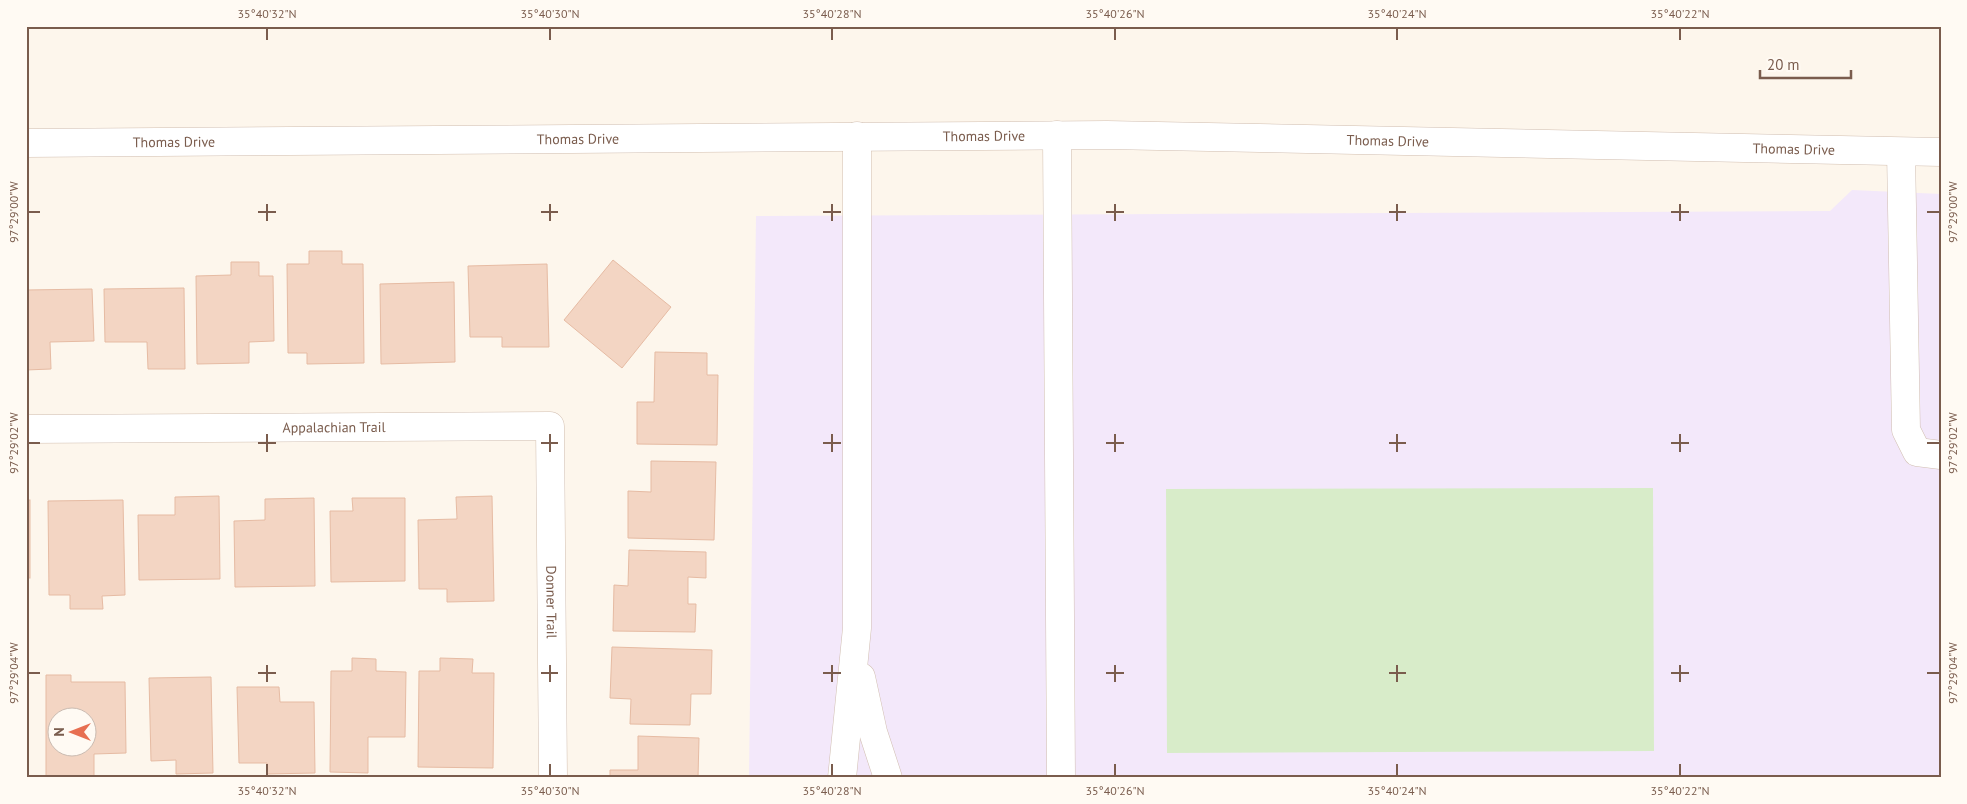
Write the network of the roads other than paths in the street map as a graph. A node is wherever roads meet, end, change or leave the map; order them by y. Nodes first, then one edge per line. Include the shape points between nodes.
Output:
1 (1057, 135) junction
2 (857, 136) junction
3 (26, 143) edge
4 (1901, 152) junction
5 (1941, 152) edge
6 (550, 426) joint
7 (26, 428) edge
8 (1941, 455) edge
9 (857, 628) junction
10 (553, 778) edge
11 (842, 778) edge
12 (888, 778) edge
13 (1061, 778) edge

1 - 2 street, Thomas Drive
1 - 4 street, Thomas Drive
1 - 13 street
2 - 3 street, Thomas Drive
2 - 9 street
4 - 5 street, Thomas Drive
4 - 8 street via 1906,430 1917,452
6 - 7 street, Appalachian Trail
6 - 10 street, Donner Trail
9 - 11 street
9 - 12 street via 862,690

